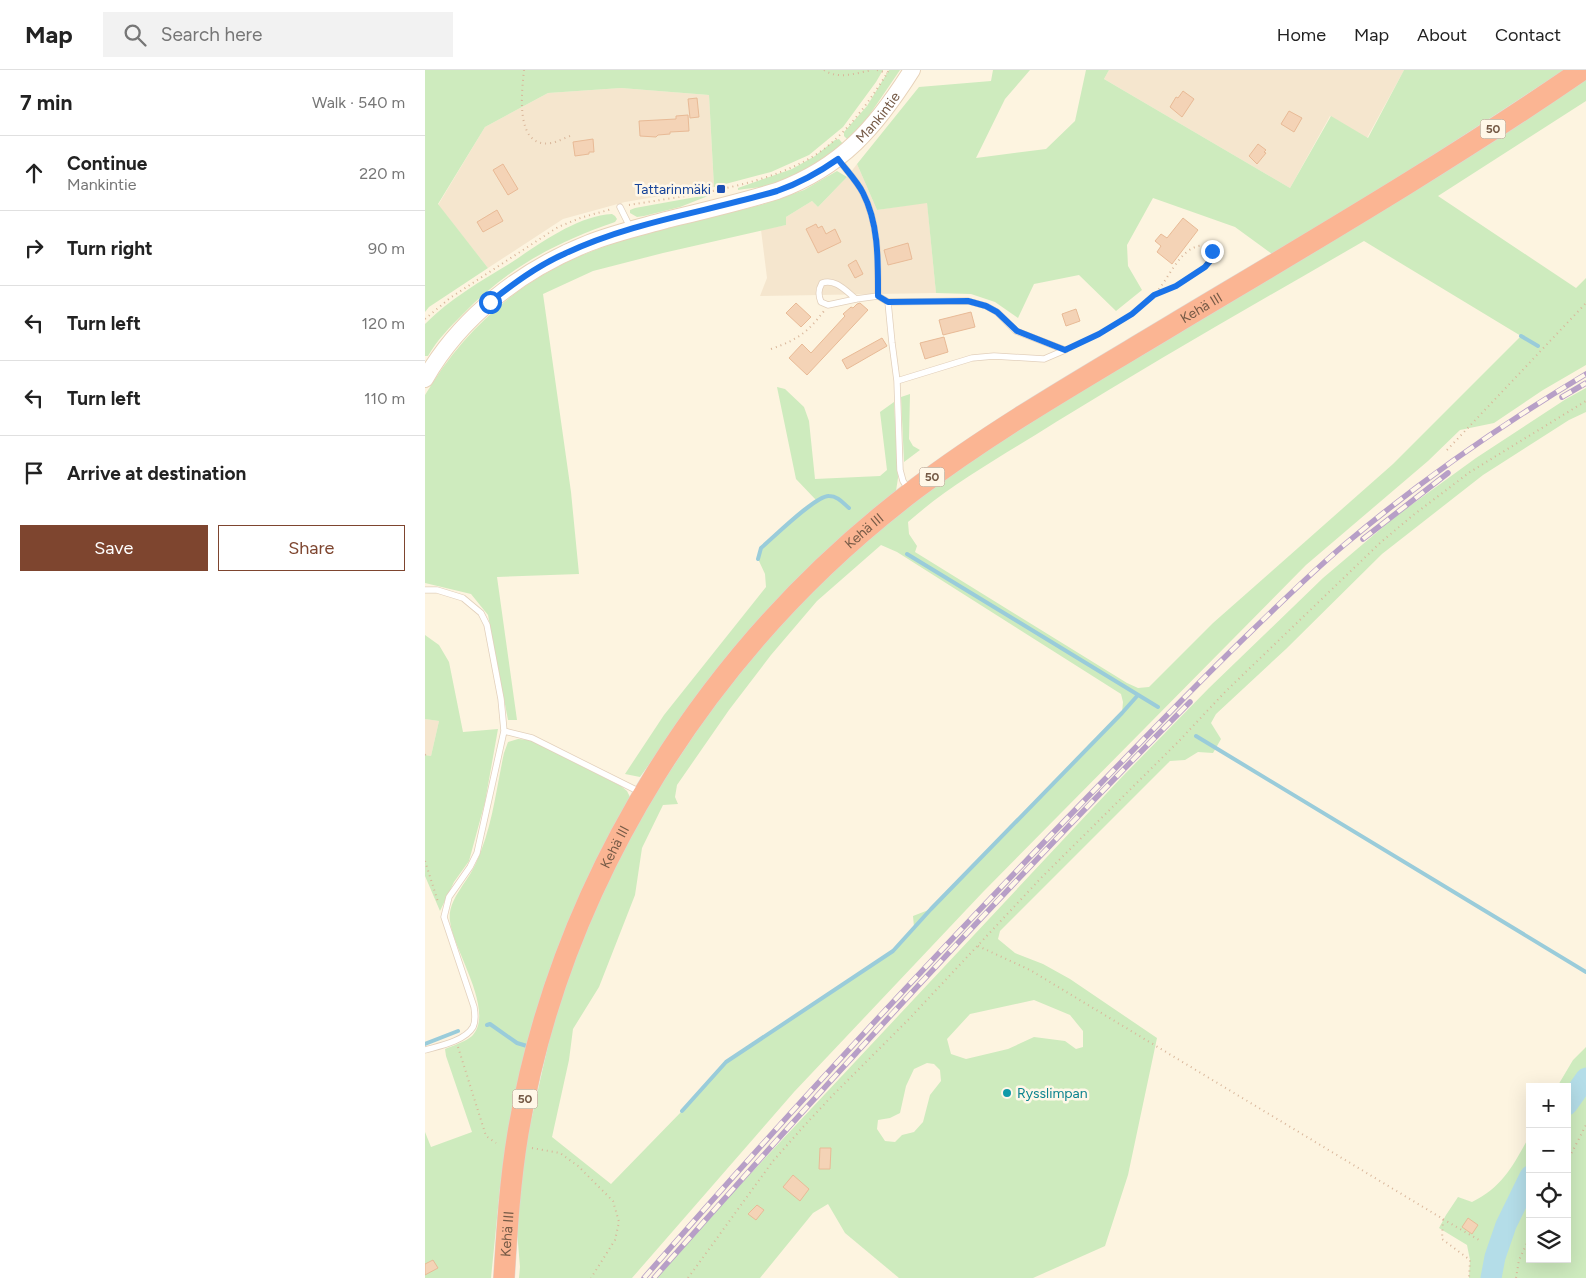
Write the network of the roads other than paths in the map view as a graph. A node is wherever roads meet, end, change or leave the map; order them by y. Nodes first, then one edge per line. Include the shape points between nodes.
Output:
1 (912, 70) edge
2 (1582, 70) edge
3 (838, 159) junction
4 (620, 207) road end
5 (631, 229) junction
6 (878, 296) junction
7 (856, 299) junction
8 (888, 302) junction
9 (425, 379) edge
10 (897, 381) junction
11 (911, 493) junction
12 (425, 590) edge
13 (504, 731) junction
14 (644, 794) junction
15 (425, 1050) edge
16 (504, 1278) edge

1 - 3 street, Mankintie via 876,122
2 - 11 highway, Kehä III / 50 via 1417,178 977,444
3 - 5 street, Mankintie via 800,183 777,191
3 - 6 lane via 862,191 872,213 878,259
4 - 5 lane
5 - 9 street, Mankintie via 564,254 506,289 455,337
6 - 7 lane
6 - 8 lane
7 - 7 lane via 828,305 821,302 821,283 834,282
8 - 10 lane
8 - 10 lane via 968,301 997,312 1017,331 1065,350 1044,359 972,358
10 - 11 lane via 900,470
11 - 14 highway, Kehä III / 50 via 789,601 756,638 694,715
12 - 13 lane via 463,598 481,613 487,625
13 - 14 lane via 533,738
13 - 15 lane via 477,852 449,897 444,917 476,1017 473,1027 456,1040
14 - 16 highway, Kehä III / 50 via 578,926 544,1023 519,1130 509,1194

